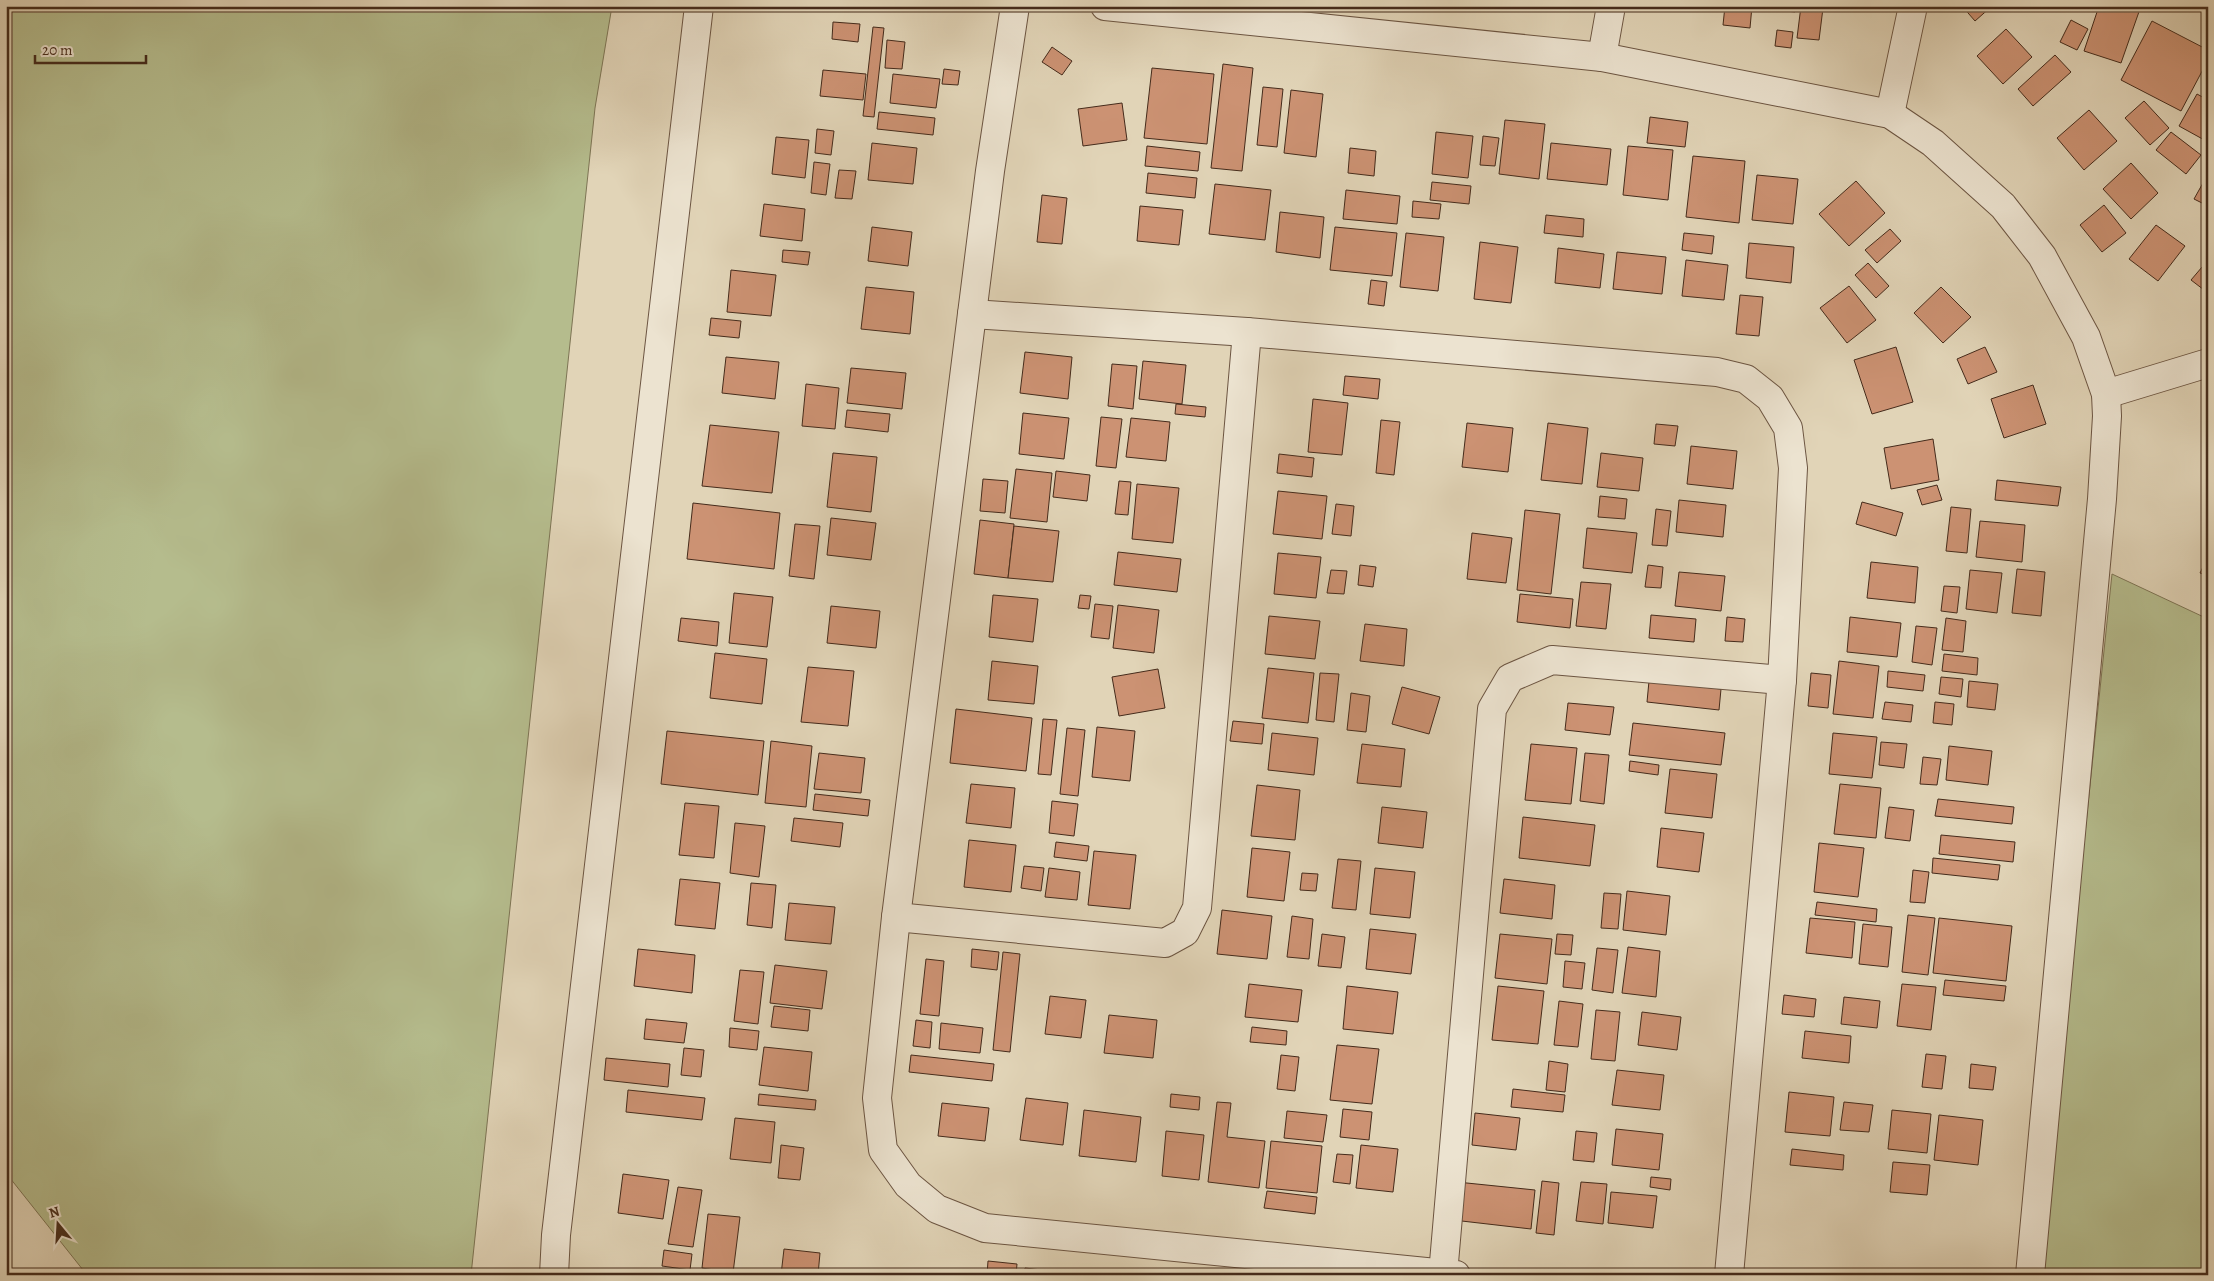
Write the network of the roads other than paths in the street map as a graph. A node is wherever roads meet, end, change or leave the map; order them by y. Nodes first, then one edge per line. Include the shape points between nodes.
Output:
1 (698, 6) edge
2 (1015, 6) edge
3 (1105, 6) edge
4 (1612, 6) edge
5 (1913, 6) edge
6 (1602, 57) junction
7 (1890, 114) junction
8 (972, 314) junction
9 (1247, 332) junction
10 (2208, 363) edge
11 (2106, 394) junction
12 (1782, 680) junction
13 (896, 917) junction
14 (1449, 1274) edge
15 (554, 1275) edge
16 (1729, 1275) edge
17 (2030, 1275) edge

1 - 15 street via 556,1235
2 - 8 street
3 - 6 street
4 - 6 street
5 - 7 street
6 - 7 street
7 - 11 street via 1933,143 2003,206 2042,256 2086,337
8 - 9 street
8 - 13 street
9 - 12 street via 1717,372 1746,379 1770,398 1788,428 1790,444 1792,468
9 - 13 street via 1197,908 1185,932 1165,943
10 - 11 street
11 - 17 street via 2102,499
12 - 14 street via 1552,660 1510,678 1492,709
12 - 16 street
13 - 14 street via 877,1098 883,1150 908,1185 937,1209 985,1228

